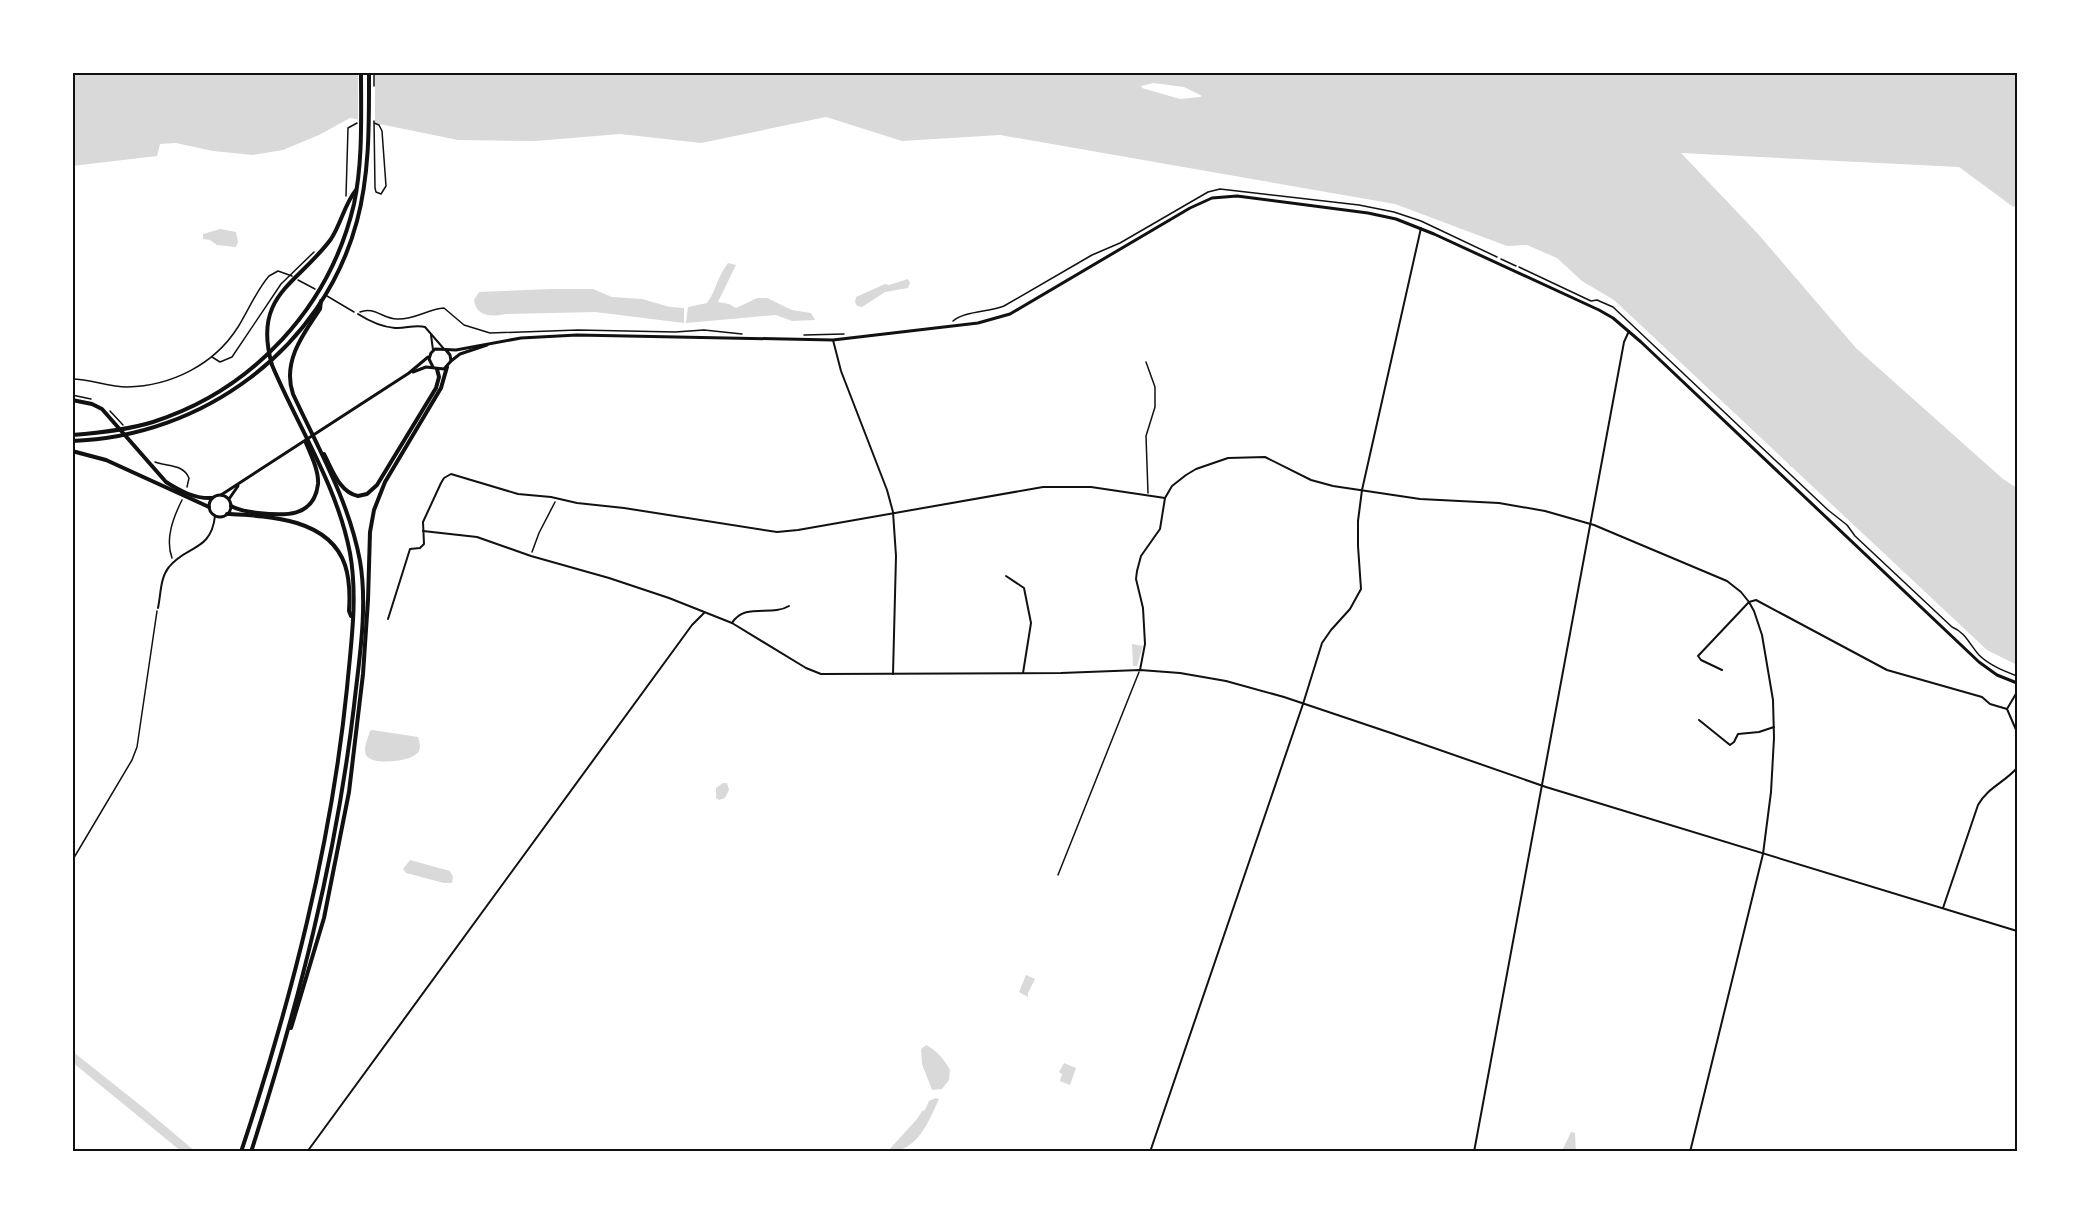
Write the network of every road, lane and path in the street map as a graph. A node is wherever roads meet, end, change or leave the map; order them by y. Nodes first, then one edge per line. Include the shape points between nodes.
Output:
1 (361, 72) edge
2 (369, 72) edge
3 (374, 72) edge
4 (374, 92) dead end
5 (374, 112) dead end
6 (364, 123) dead end
7 (371, 123) dead end
8 (356, 190) junction
9 (346, 196) dead end
10 (1421, 228) junction
11 (315, 251) dead end
12 (1501, 259) joint
13 (1516, 266) dead end
14 (318, 291) dead end
15 (328, 297) dead end
16 (316, 312) junction
17 (358, 314) junction
18 (950, 322) dead end
19 (430, 332) junction
20 (1629, 332) junction
21 (742, 334) dead end
22 (846, 334) dead end
23 (800, 335) dead end
24 (833, 340) junction
25 (497, 342) junction
26 (445, 349) junction
27 (433, 350) junction
28 (212, 356) junction
29 (429, 356) junction
30 (451, 361) junction
31 (1146, 362) dead end
32 (447, 367) junction
33 (435, 368) junction
34 (410, 373) junction
35 (72, 379) edge
36 (72, 395) edge
37 (72, 400) edge
38 (95, 400) dead end
39 (109, 410) dead end
40 (301, 428) junction
41 (130, 429) junction
42 (310, 430) junction
43 (72, 435) edge
44 (72, 441) edge
45 (72, 451) edge
46 (151, 459) dead end
47 (242, 483) junction
48 (187, 488) dead end
49 (1362, 490) junction
50 (1148, 494) junction
51 (221, 495) junction
52 (212, 498) junction
53 (1165, 498) junction
54 (228, 499) junction
55 (557, 499) junction
56 (182, 500) dead end
57 (231, 506) junction
58 (209, 507) junction
59 (893, 512) junction
60 (227, 514) junction
61 (216, 516) junction
62 (1590, 524) junction
63 (423, 531) junction
64 (531, 556) junction
65 (174, 561) junction
66 (1006, 576) dead end
67 (1749, 602) junction
68 (789, 606) dead end
69 (158, 608) joint
70 (704, 613) junction
71 (352, 618) junction
72 (388, 620) dead end
73 (732, 623) junction
74 (1140, 670) junction
75 (1722, 670) dead end
76 (1023, 673) junction
77 (893, 674) junction
78 (2017, 683) edge
79 (2017, 692) edge
80 (1303, 704) junction
81 (2007, 709) junction
82 (1700, 720) dead end
83 (1774, 727) junction
84 (2017, 732) edge
85 (2017, 768) edge
86 (1542, 785) junction
87 (1763, 854) junction
88 (72, 861) edge
89 (1058, 875) dead end
90 (1943, 908) junction
91 (2017, 931) edge
92 (288, 1031) junction
93 (241, 1152) edge
94 (251, 1152) edge
95 (307, 1152) edge
96 (1150, 1152) edge
97 (1474, 1152) edge
98 (1690, 1152) edge

1 - 8 highway
2 - 16 highway via 364,187 356,226 341,267
3 - 4 path
5 - 7 path via 375,191 381,194 386,188 382,131 379,125
6 - 9 path via 348,128
8 - 40 highway via 322,250 287,284 268,321 269,355
8 - 41 highway via 331,269 309,307 279,344 234,382 202,401
10 - 20 main road via 1584,302
10 - 24 main road via 1368,213 1253,197 1219,197 1190,207 1010,314 978,323
10 - 49 street
11 - 28 path via 276,291 232,357 220,362
12 - 13 lane
12 - 18 path via 1394,212 1220,189 1092,255 1012,302
14 - 28 path via 284,272 272,273 233,334
15 - 17 path
16 - 42 highway via 297,346 290,373 291,390
16 - 44 highway via 264,367 213,403 136,433
17 - 19 street via 396,328 421,325
17 - 21 path via 369,309 397,319 444,308 464,325 495,334 578,330 704,330
19 - 26 street
19 - 27 street
20 - 62 street
20 - 78 main road via 1979,662
22 - 23 path
24 - 25 main road via 577,335
24 - 59 street
25 - 26 main road
25 - 30 main road via 467,351
26 - 27 main road
26 - 30 main road
27 - 29 main road
28 - 35 path via 178,377 149,385 123,387
29 - 33 main road
29 - 34 main road
30 - 32 main road
31 - 50 path via 1155,393 1146,435
32 - 33 main road
32 - 92 highway via 441,388 385,482 374,510 363,674 349,792 324,918 293,1026
33 - 34 main road
33 - 42 highway via 439,379 436,388 377,485 367,494 354,495 342,486
34 - 47 main road
36 - 38 path
37 - 52 highway via 102,409 166,482 200,498
39 - 41 path
40 - 57 highway via 318,479 317,490 308,505 282,516
40 - 71 highway via 343,524 353,570
41 - 43 highway
42 - 92 highway via 350,521 360,563 362,604 356,692 338,818
45 - 58 highway via 106,460
46 - 48 path via 185,471 189,478
47 - 51 main road
47 - 54 main road
49 - 53 street via 1311,480 1265,457 1236,457 1191,472 1177,481
49 - 62 street via 1440,501 1525,506
49 - 80 street via 1358,521 1361,589 1322,643
50 - 53 street
50 - 59 street via 1091,487 1043,488
51 - 52 main road
51 - 54 main road
52 - 58 main road
53 - 74 street via 1160,529 1141,556 1137,571 1145,644
54 - 57 main road
55 - 59 street via 777,532
55 - 63 street via 502,491 451,474 441,483 423,522
55 - 64 path
56 - 65 path via 169,539
57 - 60 main road
58 - 61 main road
59 - 77 street
60 - 61 main road
60 - 71 highway via 295,523 328,539 345,564
61 - 65 street via 205,541
62 - 67 street via 1727,581
62 - 86 street
63 - 64 street via 477,537
63 - 72 street via 422,547 410,549
64 - 70 street via 609,578
65 - 69 street via 164,575
66 - 76 street via 1024,588 1031,623
67 - 75 street via 1698,656
67 - 81 street via 1756,600 1887,670 1982,697
67 - 83 street via 1762,635
68 - 73 street via 777,611 742,613
69 - 88 path via 137,747
70 - 73 street
70 - 95 street
71 - 93 highway via 339,752 318,876 285,1012
73 - 77 street via 813,671
74 - 76 street
74 - 80 street via 1204,677
74 - 89 path
76 - 77 street
79 - 81 street
80 - 86 street
80 - 96 street
81 - 84 street
82 - 83 street via 1730,745 1738,734
83 - 87 street
85 - 90 street via 1983,796 1978,805
86 - 87 street
86 - 97 street
87 - 90 street
87 - 98 street
90 - 91 street
92 - 94 highway

